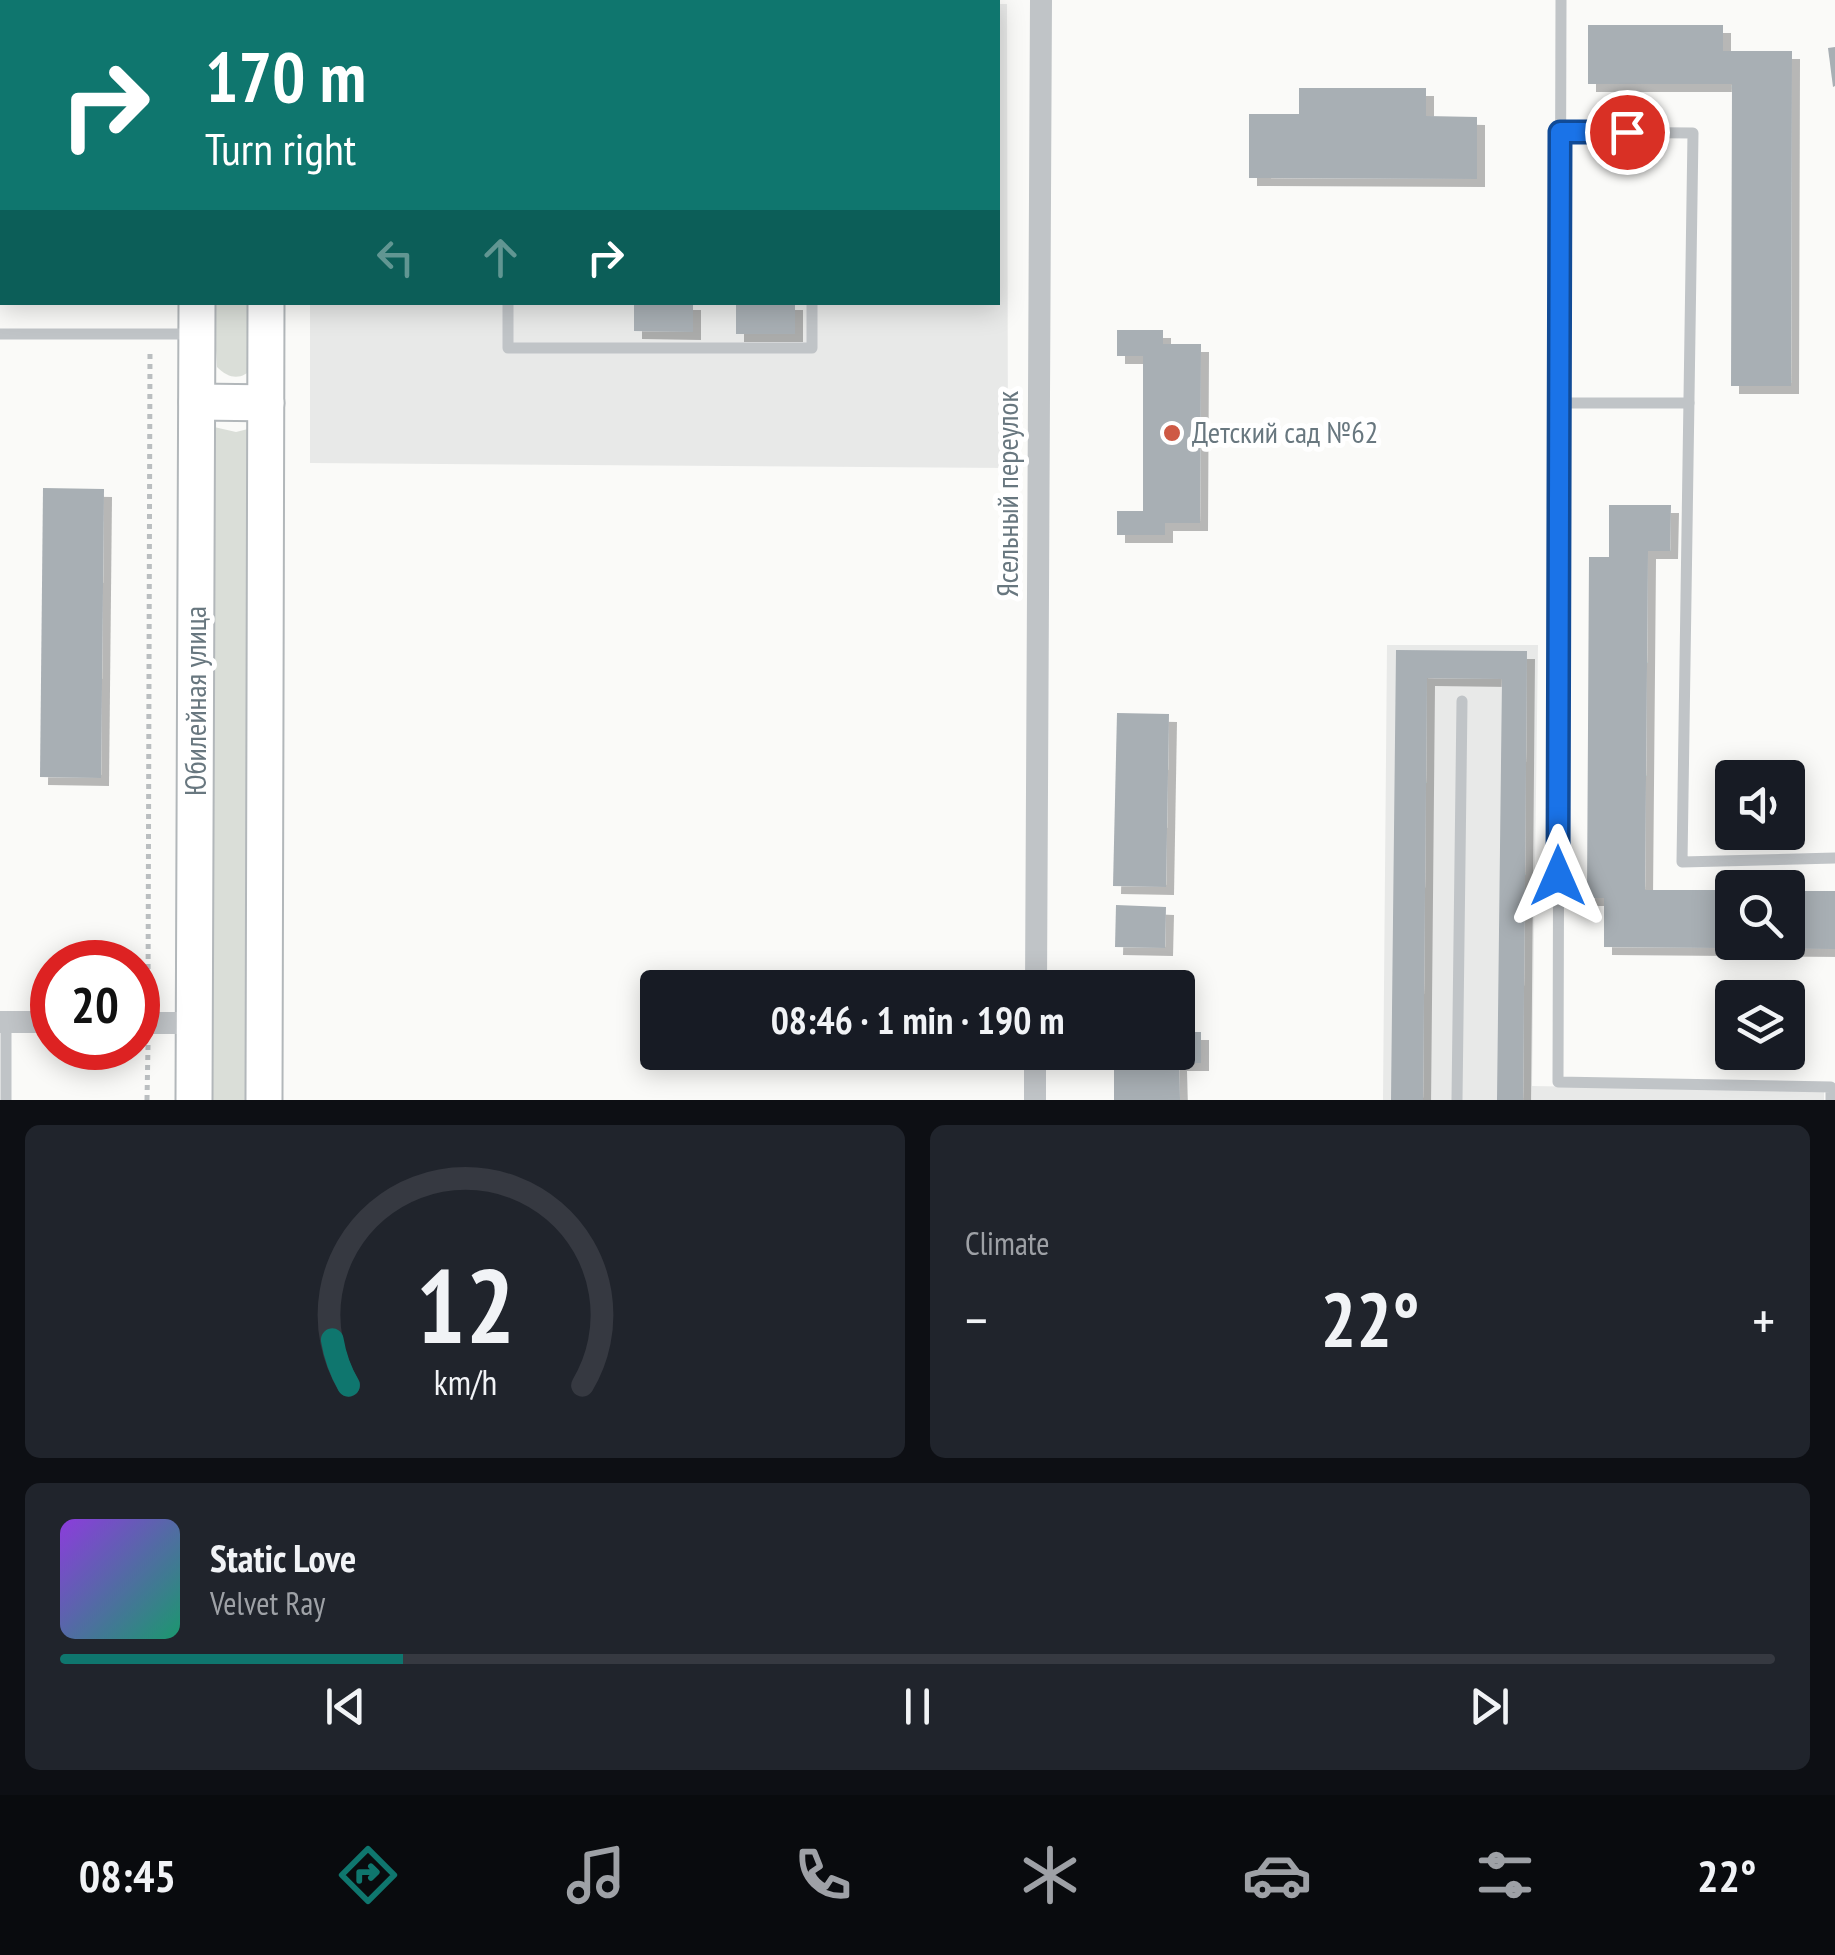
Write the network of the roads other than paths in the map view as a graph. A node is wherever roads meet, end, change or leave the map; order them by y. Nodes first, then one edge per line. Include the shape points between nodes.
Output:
1 (1041, 0) edge
2 (1561, 0) edge
3 (1560, 132) junction
4 (266, 305) edge
5 (508, 305) edge
6 (812, 305) edge
7 (197, 318) edge
8 (0, 334) edge
9 (197, 402) junction
10 (266, 402) junction
11 (1560, 403) junction
12 (1689, 404) junction
13 (1462, 701) dead end
14 (1835, 858) edge
15 (1036, 970) edge
16 (3, 1022) edge
17 (30, 1022) edge
18 (160, 1023) edge
19 (194, 1023) junction
20 (1035, 1070) edge
21 (6, 1100) edge
22 (194, 1100) edge
23 (264, 1100) edge
24 (1035, 1100) edge
25 (1457, 1100) edge
26 (1831, 1100) edge

1 - 15 street, Ясельный переулок
2 - 3 lane
3 - 11 lane
3 - 12 lane via 1693,133
4 - 10 main road
5 - 6 lane via 508,348 812,348
7 - 8 lane via 150,334
7 - 9 main road, Юбилейная улица
9 - 10 main road
9 - 19 main road, Юбилейная улица
10 - 23 main road
11 - 12 lane
11 - 26 lane via 1558,1082 1831,1087
12 - 14 lane via 1682,862
13 - 25 lane
16 - 17 street
16 - 21 lane
18 - 19 street
19 - 22 main road, Юбилейная улица
20 - 24 street

